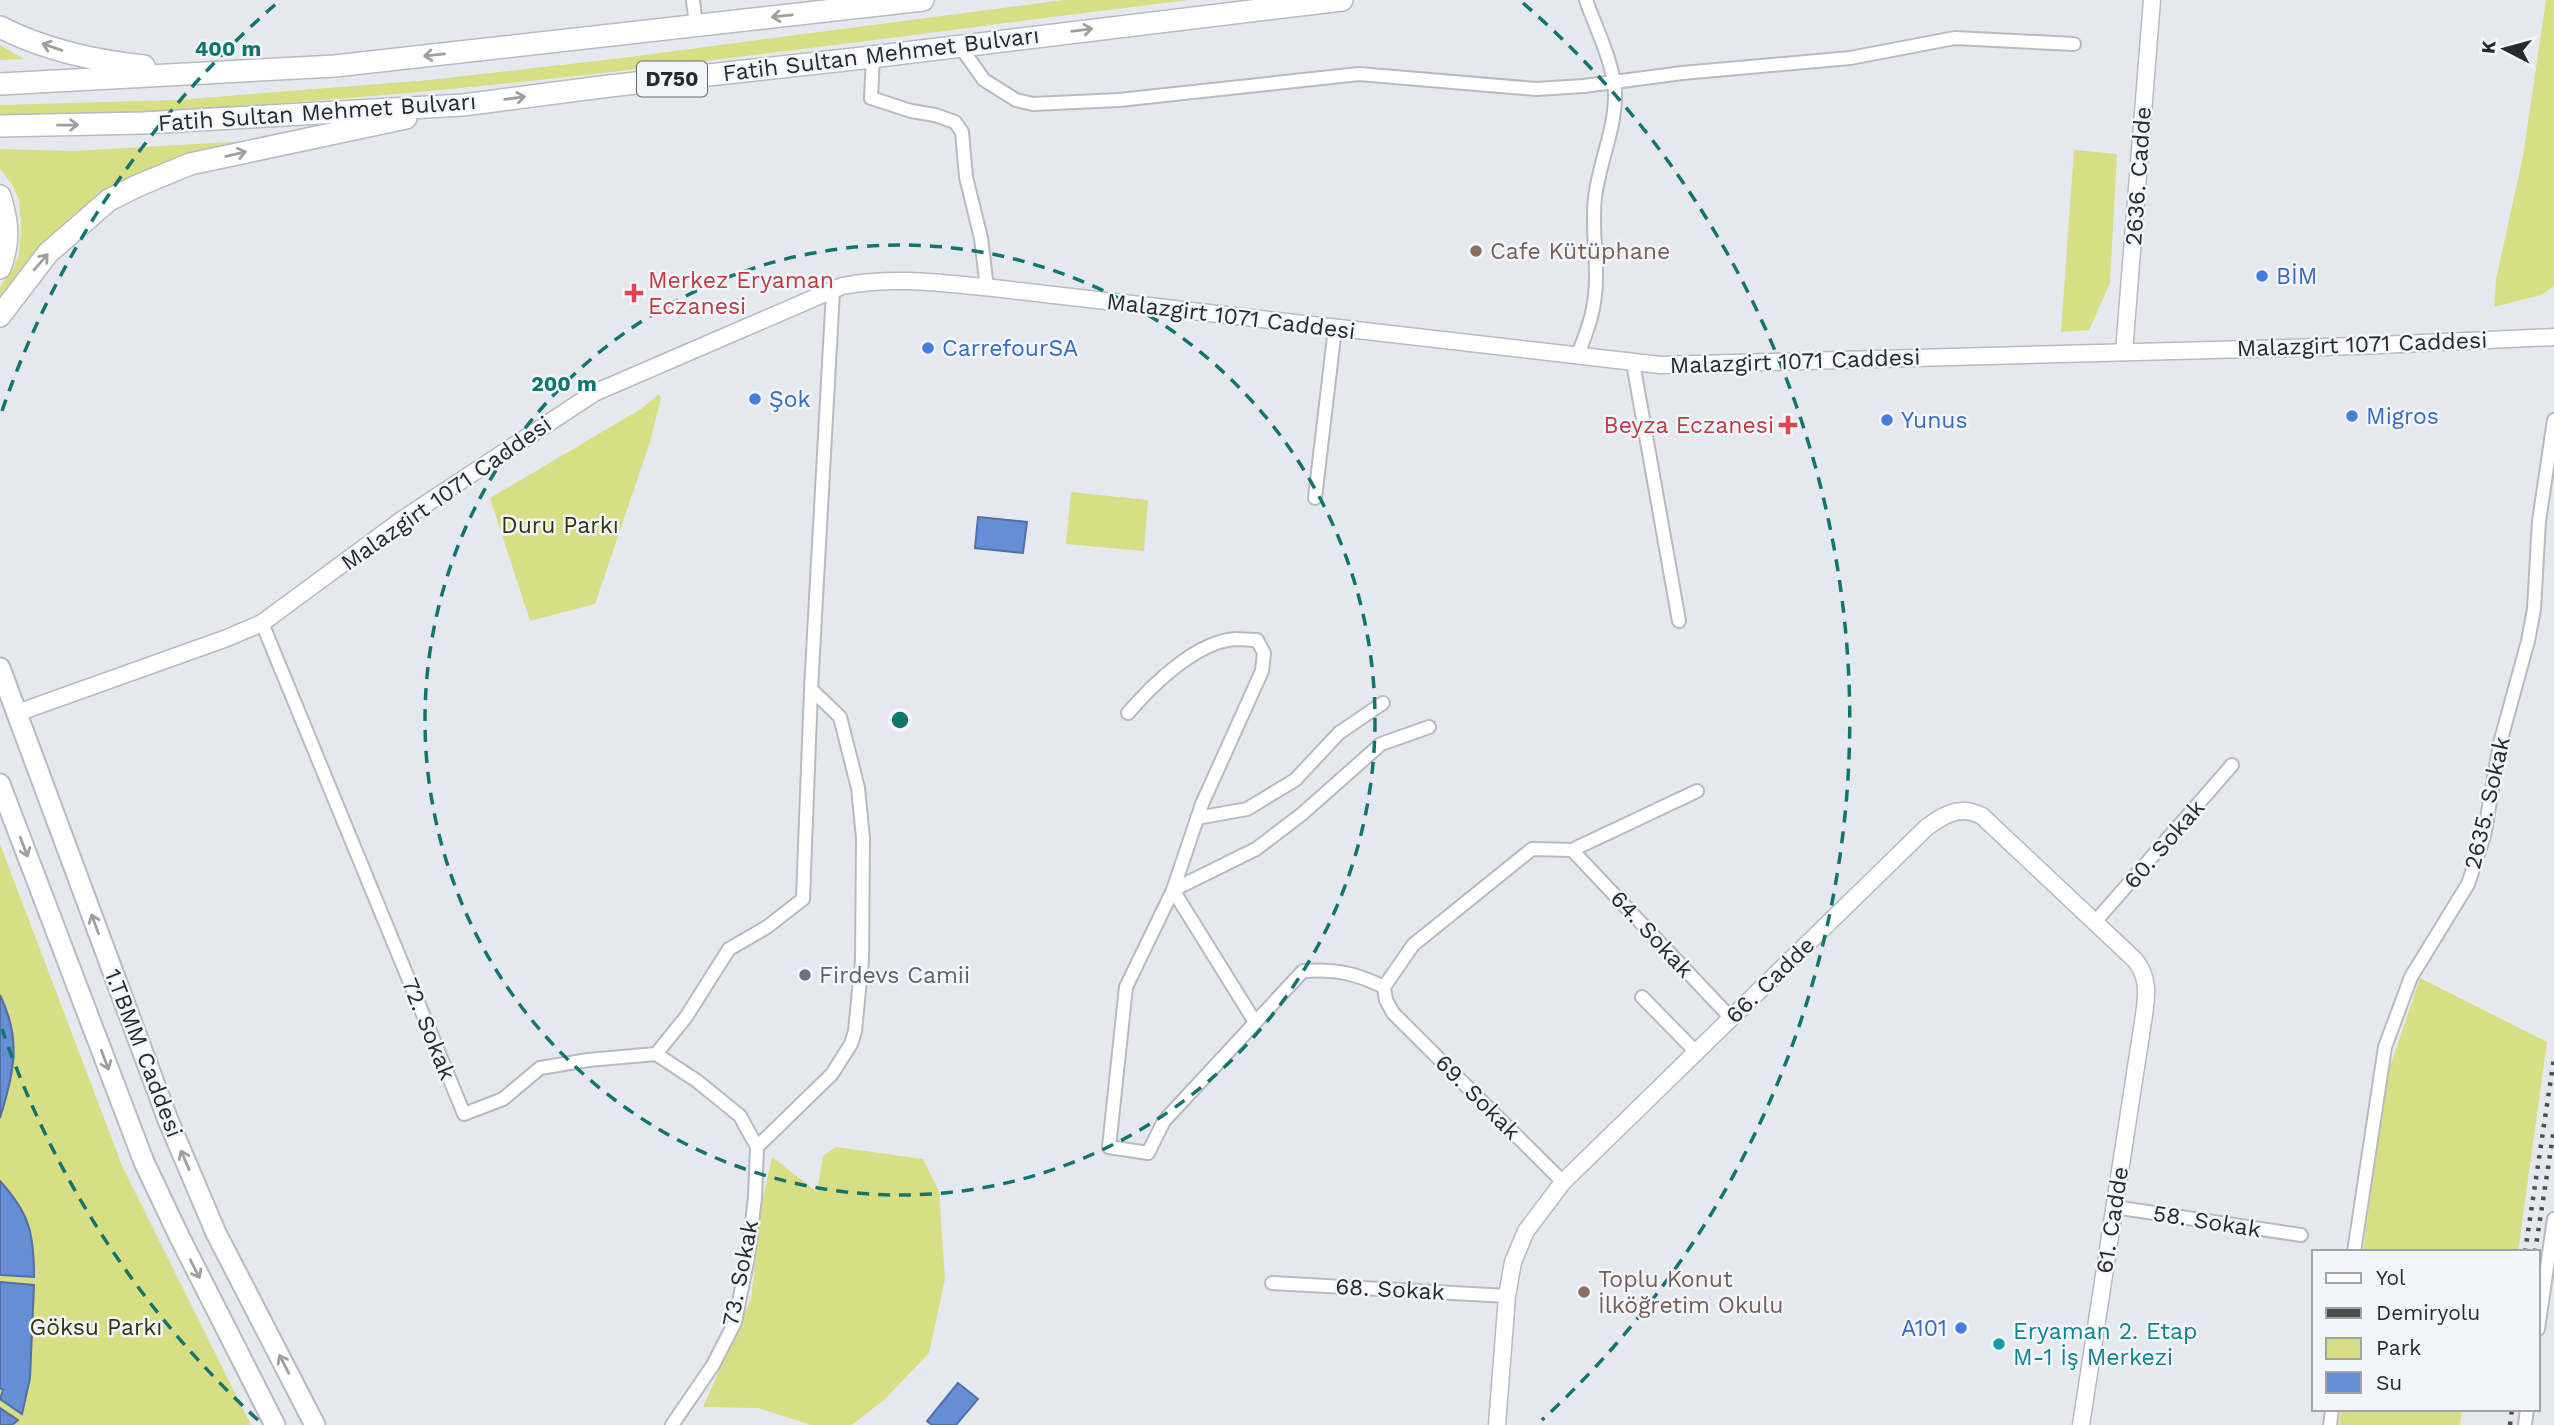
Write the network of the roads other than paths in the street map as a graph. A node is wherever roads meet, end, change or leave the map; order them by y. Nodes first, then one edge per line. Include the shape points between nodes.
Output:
1 (693, 0) edge
2 (923, 0) edge
3 (1342, 0) edge
4 (1586, 0) edge
5 (2152, 0) edge
6 (883, 2) edge
7 (696, 25) junction
8 (0, 27) edge
9 (2074, 44) dead end
10 (959, 45) junction
11 (873, 57) junction
12 (216, 74) junction
13 (1612, 80) junction
14 (0, 84) edge
15 (463, 105) junction
16 (0, 126) edge
17 (0, 196) edge
18 (0, 268) edge
19 (987, 288) junction
20 (833, 291) junction
21 (0, 317) edge
22 (1335, 328) junction
23 (2554, 337) edge
24 (2124, 352) junction
25 (1577, 357) junction
26 (1633, 363) junction
27 (2554, 420) edge
28 (1315, 498) dead end
29 (1679, 621) dead end
30 (262, 622) junction
31 (0, 668) edge
32 (811, 689) junction
33 (1383, 704) dead end
34 (17, 713) junction
35 (1128, 713) dead end
36 (1429, 727) dead end
37 (2232, 765) dead end
38 (0, 784) edge
39 (1698, 790) dead end
40 (1197, 818) junction
41 (1572, 850) junction
42 (1173, 890) junction
43 (2095, 922) junction
44 (1384, 987) junction
45 (1642, 997) dead end
46 (2144, 1015) joint
47 (1731, 1018) junction
48 (1255, 1022) junction
49 (1696, 1052) junction
50 (656, 1054) junction
51 (757, 1147) junction
52 (1563, 1182) junction
53 (2114, 1207) junction
54 (2554, 1219) edge
55 (2301, 1235) dead end
56 (2354, 1250) edge
57 (1272, 1283) dead end
58 (1507, 1296) junction
59 (2540, 1315) edge
60 (275, 1425) edge
61 (315, 1425) edge
62 (672, 1425) edge
63 (1497, 1425) edge
64 (2081, 1425) edge

1 - 7 street
2 - 6 highway, Fatih Sultan Mehmet Bulvarı / D750
10 -> 3 highway, Fatih Sultan Mehmet Bulvarı / D750
4 - 13 street
5 - 24 street, 2636. Cadde
6 -> 7 highway, Fatih Sultan Mehmet Bulvarı / D750
7 -> 12 highway, Fatih Sultan Mehmet Bulvarı / D750 via 335,66
12 -> 8 highway via 118,64
9 - 13 street via 1955,38 1850,58
10 - 11 highway, Fatih Sultan Mehmet Bulvarı / D750
10 - 13 street via 984,80 1016,100 1033,104 1119,100 1359,74 1536,89
15 -> 11 highway, Fatih Sultan Mehmet Bulvarı / D750
11 - 19 street via 871,98 935,114 955,122 962,132
12 - 14 highway, Fatih Sultan Mehmet Bulvarı / D750
13 - 25 street via 1612,126 1592,228 1596,294
16 -> 15 highway, Fatih Sultan Mehmet Bulvarı / D750
21 -> 15 highway via 32,272 66,236 109,200 137,186 190,164
17 - 18 highway via 8,225
19 - 20 street, Malazgirt 1071 Caddesi via 895,279
19 - 22 street, Malazgirt 1071 Caddesi
20 - 30 street, Malazgirt 1071 Caddesi via 594,393 403,519
20 - 32 street
22 - 25 street, Malazgirt 1071 Caddesi
22 - 28 street
23 - 24 street, Malazgirt 1071 Caddesi
24 - 26 street, Malazgirt 1071 Caddesi
25 - 26 street, Malazgirt 1071 Caddesi
26 - 29 street
27 - 56 street, 2635. Sokak via 2528,641 2500,743 2484,836 2468,884 2411,977 2385,1047
30 - 34 street, Malazgirt 1071 Caddesi
30 - 50 street, 72. Sokak via 464,1114 503,1099 540,1068
31 - 34 main road, 1.TBMM Caddesi
32 - 50 street via 803,899 729,949 686,1017
32 - 51 street via 840,717 858,788 863,838 862,960 855,1031 832,1073
33 - 40 street via 1339,733 1295,780 1247,809
61 -> 34 main road, 1.TBMM Caddesi via 216,1233 173,1132
35 - 40 street via 1181,663 1215,643 1257,640 1264,653 1262,671
36 - 42 street via 1381,744 1256,849
37 - 43 street, 60. Sokak
38 -> 60 main road, 1.TBMM Caddesi via 144,1162
39 - 41 street
40 - 42 street
41 - 44 street via 1532,849 1413,945
41 - 47 street, 64. Sokak
42 - 48 street
42 - 48 street via 1126,987 1109,1147 1148,1153 1164,1121
43 - 46 street, 66. Cadde via 2143,971 2147,989
43 - 47 street, 66. Cadde via 1982,816 1972,811 1950,812 1927,827
44 - 48 street via 1332,970 1303,971
44 - 52 street, 69. Sokak via 1393,1013
45 - 49 street
46 - 53 street, 61. Cadde
47 - 49 street, 66. Cadde
49 - 52 street, 66. Cadde
50 - 51 street via 740,1116
51 - 62 street, 73. Sokak via 748,1257 735,1322
52 - 58 street, 66. Cadde via 1522,1238
53 - 55 street, 58. Sokak
53 - 64 street, 61. Cadde
54 - 59 street
57 - 58 street, 68. Sokak
58 - 63 street, 66. Cadde

